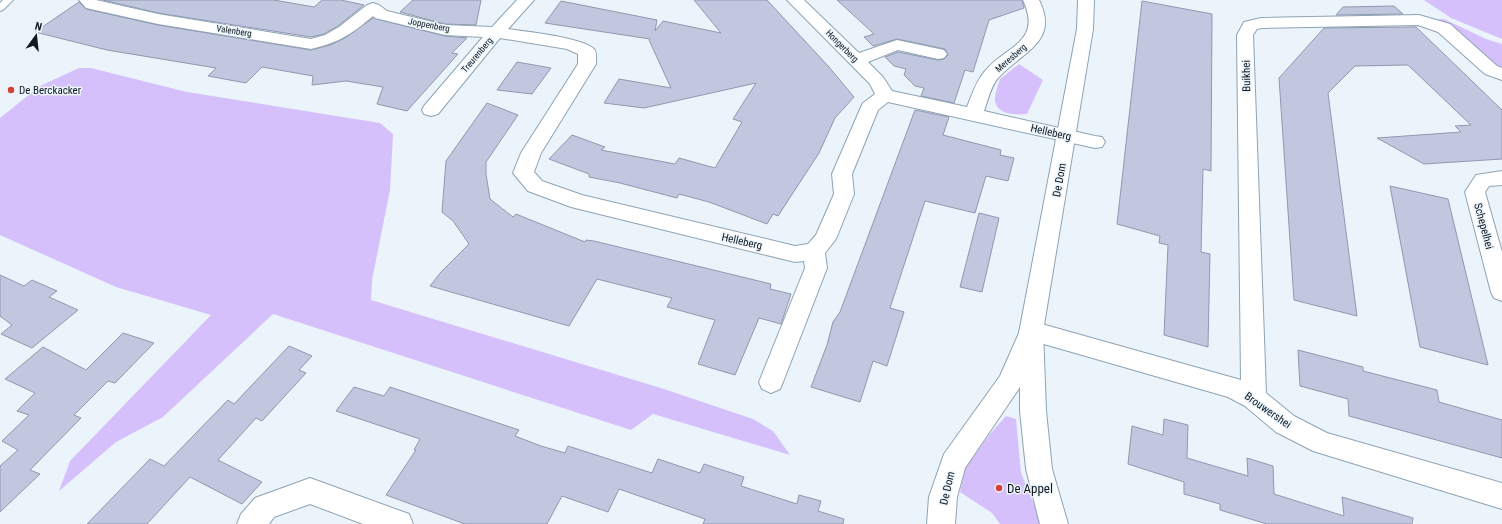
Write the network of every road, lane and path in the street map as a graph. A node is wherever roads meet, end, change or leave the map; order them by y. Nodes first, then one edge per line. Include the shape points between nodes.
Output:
1 (8, 0) edge
2 (87, 0) edge
3 (526, 0) edge
4 (795, 0) edge
5 (1032, 0) edge
6 (1070, 0) edge
7 (1086, 0) edge
8 (375, 4) edge
9 (0, 8) edge
10 (1085, 29) junction
11 (496, 32) junction
12 (938, 54) dead end
13 (856, 60) junction
14 (1502, 74) edge
15 (886, 95) junction
16 (431, 110) dead end
17 (973, 115) junction
18 (1067, 136) junction
19 (1095, 142) dead end
20 (1502, 178) edge
21 (814, 251) junction
22 (1502, 292) edge
23 (1031, 331) junction
24 (771, 382) dead end
25 (1254, 398) junction
26 (1502, 496) edge
27 (251, 524) edge
28 (399, 524) edge
29 (941, 524) edge
30 (1054, 524) edge

1 - 9 lane
2 - 8 street, Valenberg via 92,5 158,19 311,44 341,35
3 - 11 street, Treurenberg
4 - 13 street, Hongerberg
5 - 17 street, Meresberg via 1038,22 1033,37 1022,50 991,74
6 - 10 street
7 - 10 street, De Dom
8 - 11 street, Joppenberg via 381,15 445,30
10 - 18 street, De Dom
11 - 16 street, Treurenberg
11 - 21 street, Helleberg via 572,45 587,52 586,64 530,153 523,173 535,186 578,202 795,254
12 - 13 street via 896,45
13 - 15 street, Hongerberg via 877,81
14 - 25 street, Buikhei via 1491,70 1444,28 1419,20 1261,23 1250,26 1245,35
15 - 17 street, Helleberg
15 - 21 street via 870,107 842,174 844,194 825,239
17 - 18 street, Helleberg
18 - 19 street, Helleberg
18 - 23 street, De Dom
20 - 22 street, Schepelhei via 1483,180 1475,192
21 - 24 street via 816,268
23 - 25 street, Brouwershei via 1234,388
23 - 29 street, De Dom via 1010,382 953,463 943,497
23 - 30 street, De Dom via 1033,411 1039,469
25 - 26 street, Brouwershei via 1285,424 1322,444
27 - 28 street via 265,507 310,491

